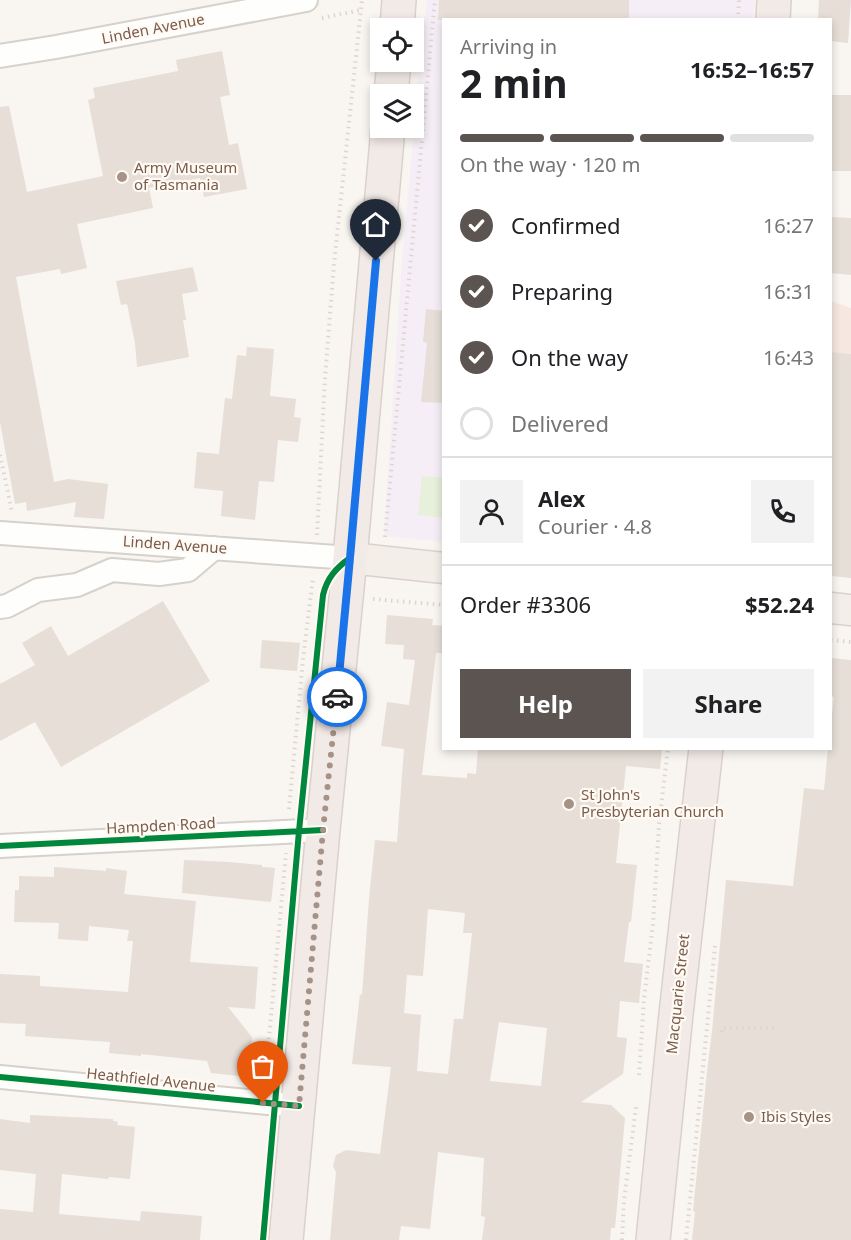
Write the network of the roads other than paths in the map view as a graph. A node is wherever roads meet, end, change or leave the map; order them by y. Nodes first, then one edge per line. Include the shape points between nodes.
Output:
1 (306, 0) edge
2 (399, 0) edge
3 (774, 0) edge
4 (398, 18) edge
5 (773, 18) edge
6 (0, 56) edge
7 (387, 138) edge
8 (8, 533) edge
9 (214, 548) junction
10 (350, 558) junction
11 (442, 568) edge
12 (0, 607) edge
13 (832, 608) edge
14 (851, 610) edge
15 (706, 750) edge
16 (323, 830) junction
17 (0, 846) edge
18 (0, 1077) edge
19 (299, 1106) junction
20 (286, 1240) edge
21 (653, 1240) edge

1 - 6 street, Linden Avenue
2 - 4 highway
3 - 5 highway
7 - 10 highway
8 - 9 street, Linden Avenue
9 - 10 street, Linden Avenue
9 - 12 street via 188,570 159,574 112,570 76,585 38,590
10 - 11 main road
10 - 16 highway
13 - 14 main road
15 - 21 highway, Macquarie Street
16 - 17 street, Hampden Road
16 - 19 highway
18 - 19 street, Heathfield Avenue
19 - 20 highway

